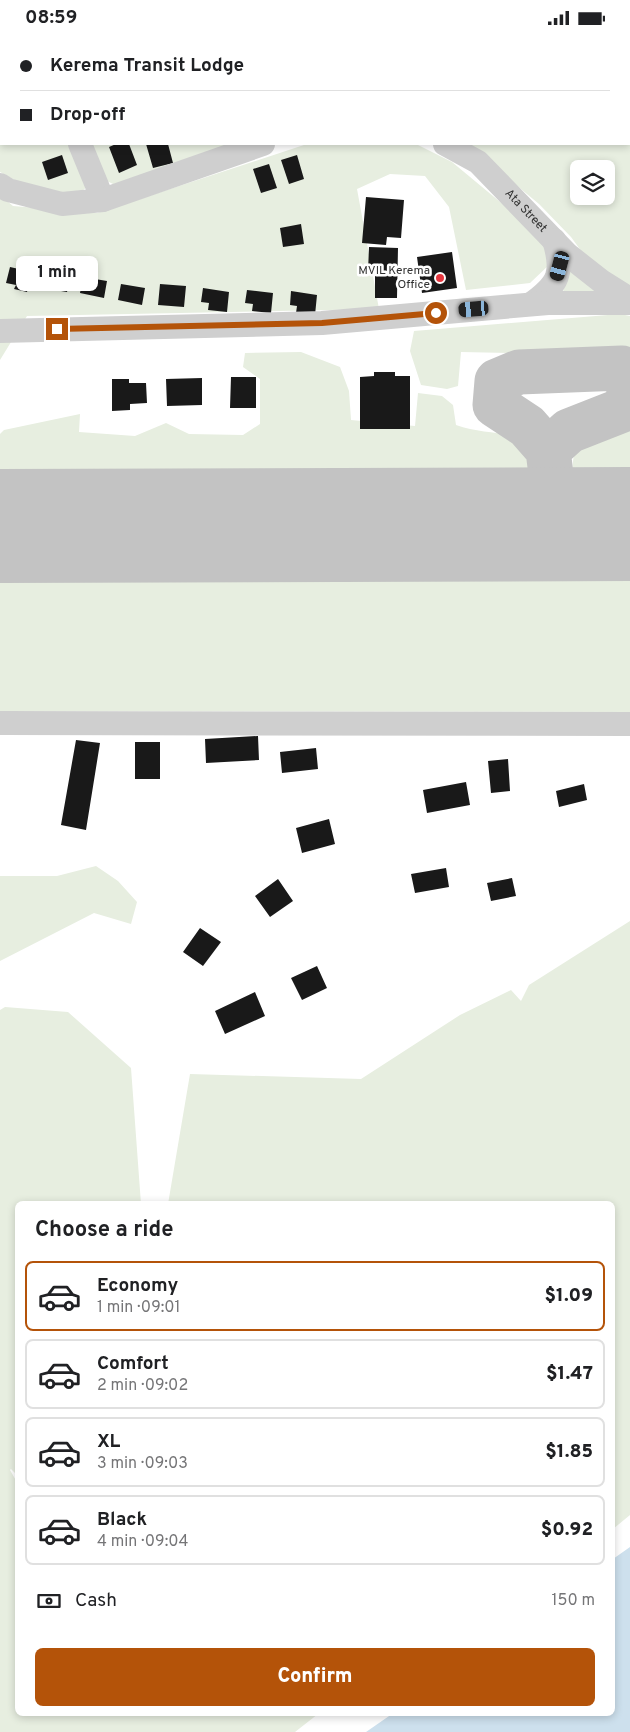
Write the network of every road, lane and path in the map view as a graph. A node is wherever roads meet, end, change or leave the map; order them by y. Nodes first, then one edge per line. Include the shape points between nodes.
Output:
1 (80, 145) edge
2 (260, 145) edge
3 (447, 145) edge
4 (0, 185) edge
5 (103, 200) junction
6 (554, 240) junction
7 (630, 299) edge
8 (630, 303) edge
9 (531, 304) junction
10 (0, 331) edge
11 (0, 723) edge
12 (630, 724) edge

1 - 5 street
2 - 5 street
3 - 6 street, Ata Street via 478,162
4 - 5 street via 62,204
6 - 7 street, Ata Street via 601,281
6 - 9 street via 560,266 556,280 549,291
8 - 9 street
9 - 10 street via 322,323
11 - 12 street

